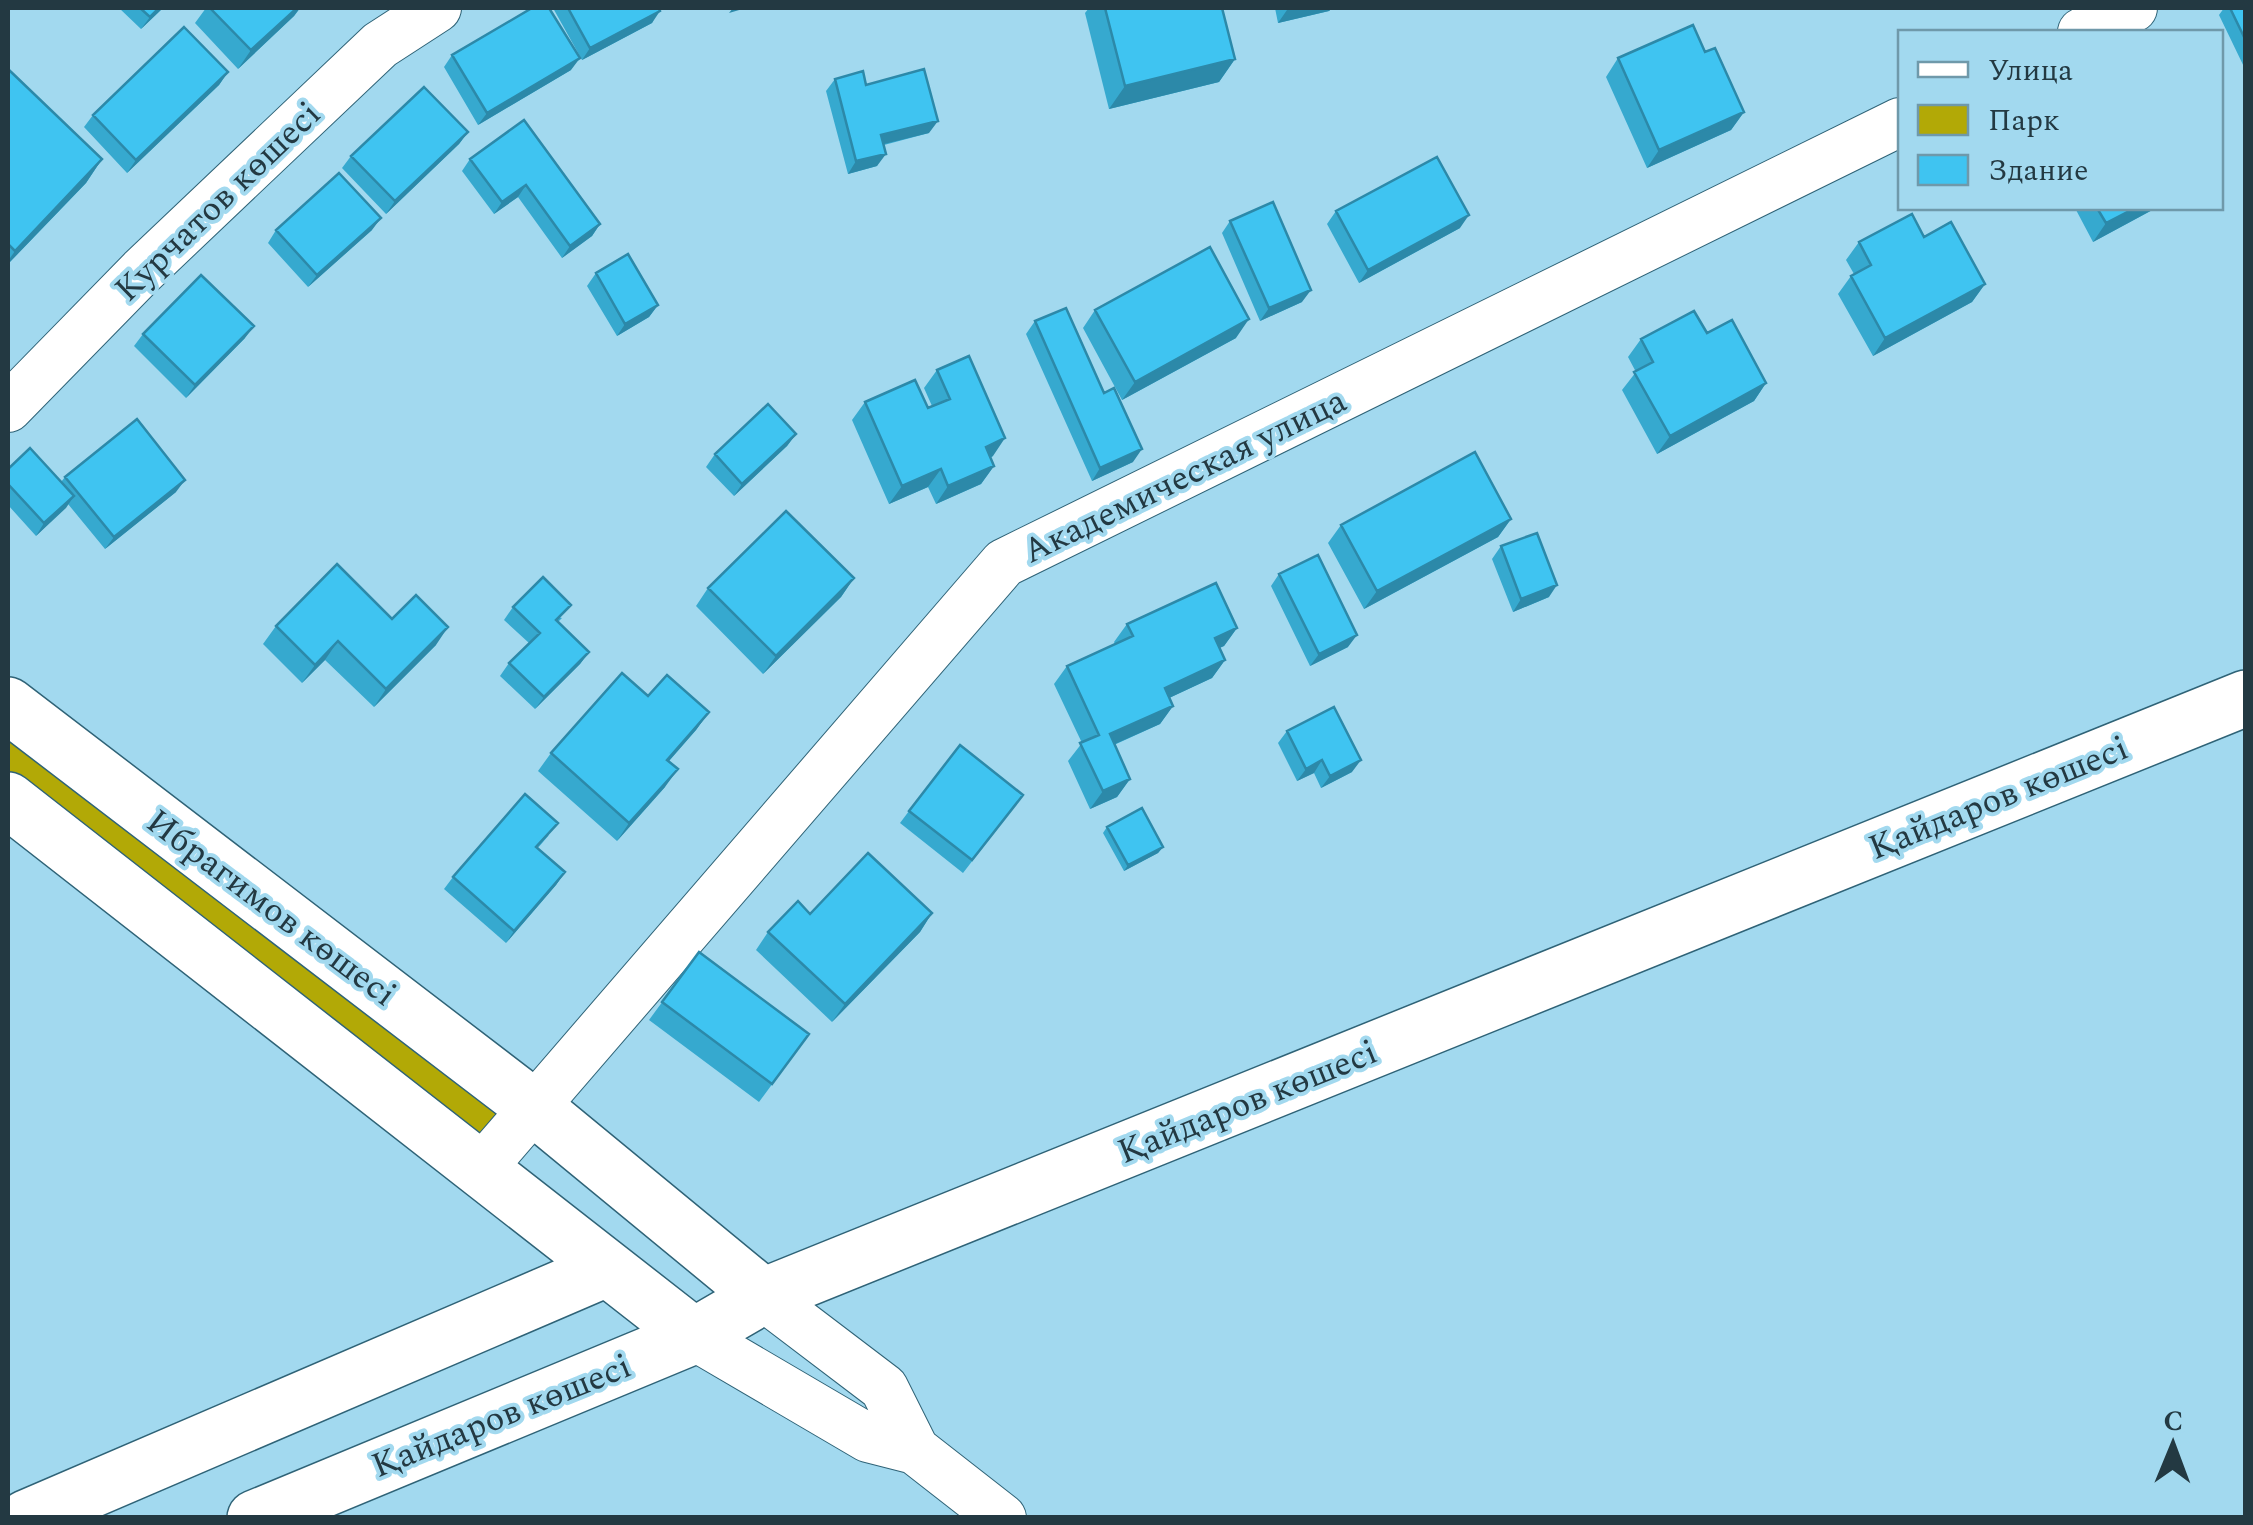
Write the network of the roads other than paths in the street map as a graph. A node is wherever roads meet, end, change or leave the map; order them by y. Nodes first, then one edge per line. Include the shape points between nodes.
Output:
1 (437, 8) edge
2 (2133, 8) edge
3 (2086, 30) edge
4 (1898, 123) edge
5 (8, 408) edge
6 (2246, 698) edge
7 (8, 704) edge
8 (8, 800) edge
9 (536, 1109) junction
10 (479, 1171) junction
11 (606, 1269) junction
12 (763, 1296) junction
13 (694, 1336) junction
14 (915, 1450) junction
15 (26, 1518) edge
16 (255, 1518) edge
17 (1002, 1518) edge

1 - 5 street, Курчатов көшесі via 380,45
2 - 3 street
4 - 9 street, Академическая улица via 1004,563
6 - 12 street, Қайдаров көшесі
7 - 9 street, Ибрагимов көшесі
8 - 10 street, Ибрагимов көшесі
9 - 10 street
9 - 12 street, Ибрагимов көшесі
10 - 11 street, Ибрагимов көшесі
11 - 13 street, Ибрагимов көшесі
11 - 15 street
12 - 13 street, Қайдаров көшесі
12 - 14 street, Ибрагимов көшесі via 884,1388
13 - 14 street, Ибрагимов көшесі via 868,1438
13 - 16 street, Қайдаров көшесі
14 - 17 street, Ибрагимов көшесі

